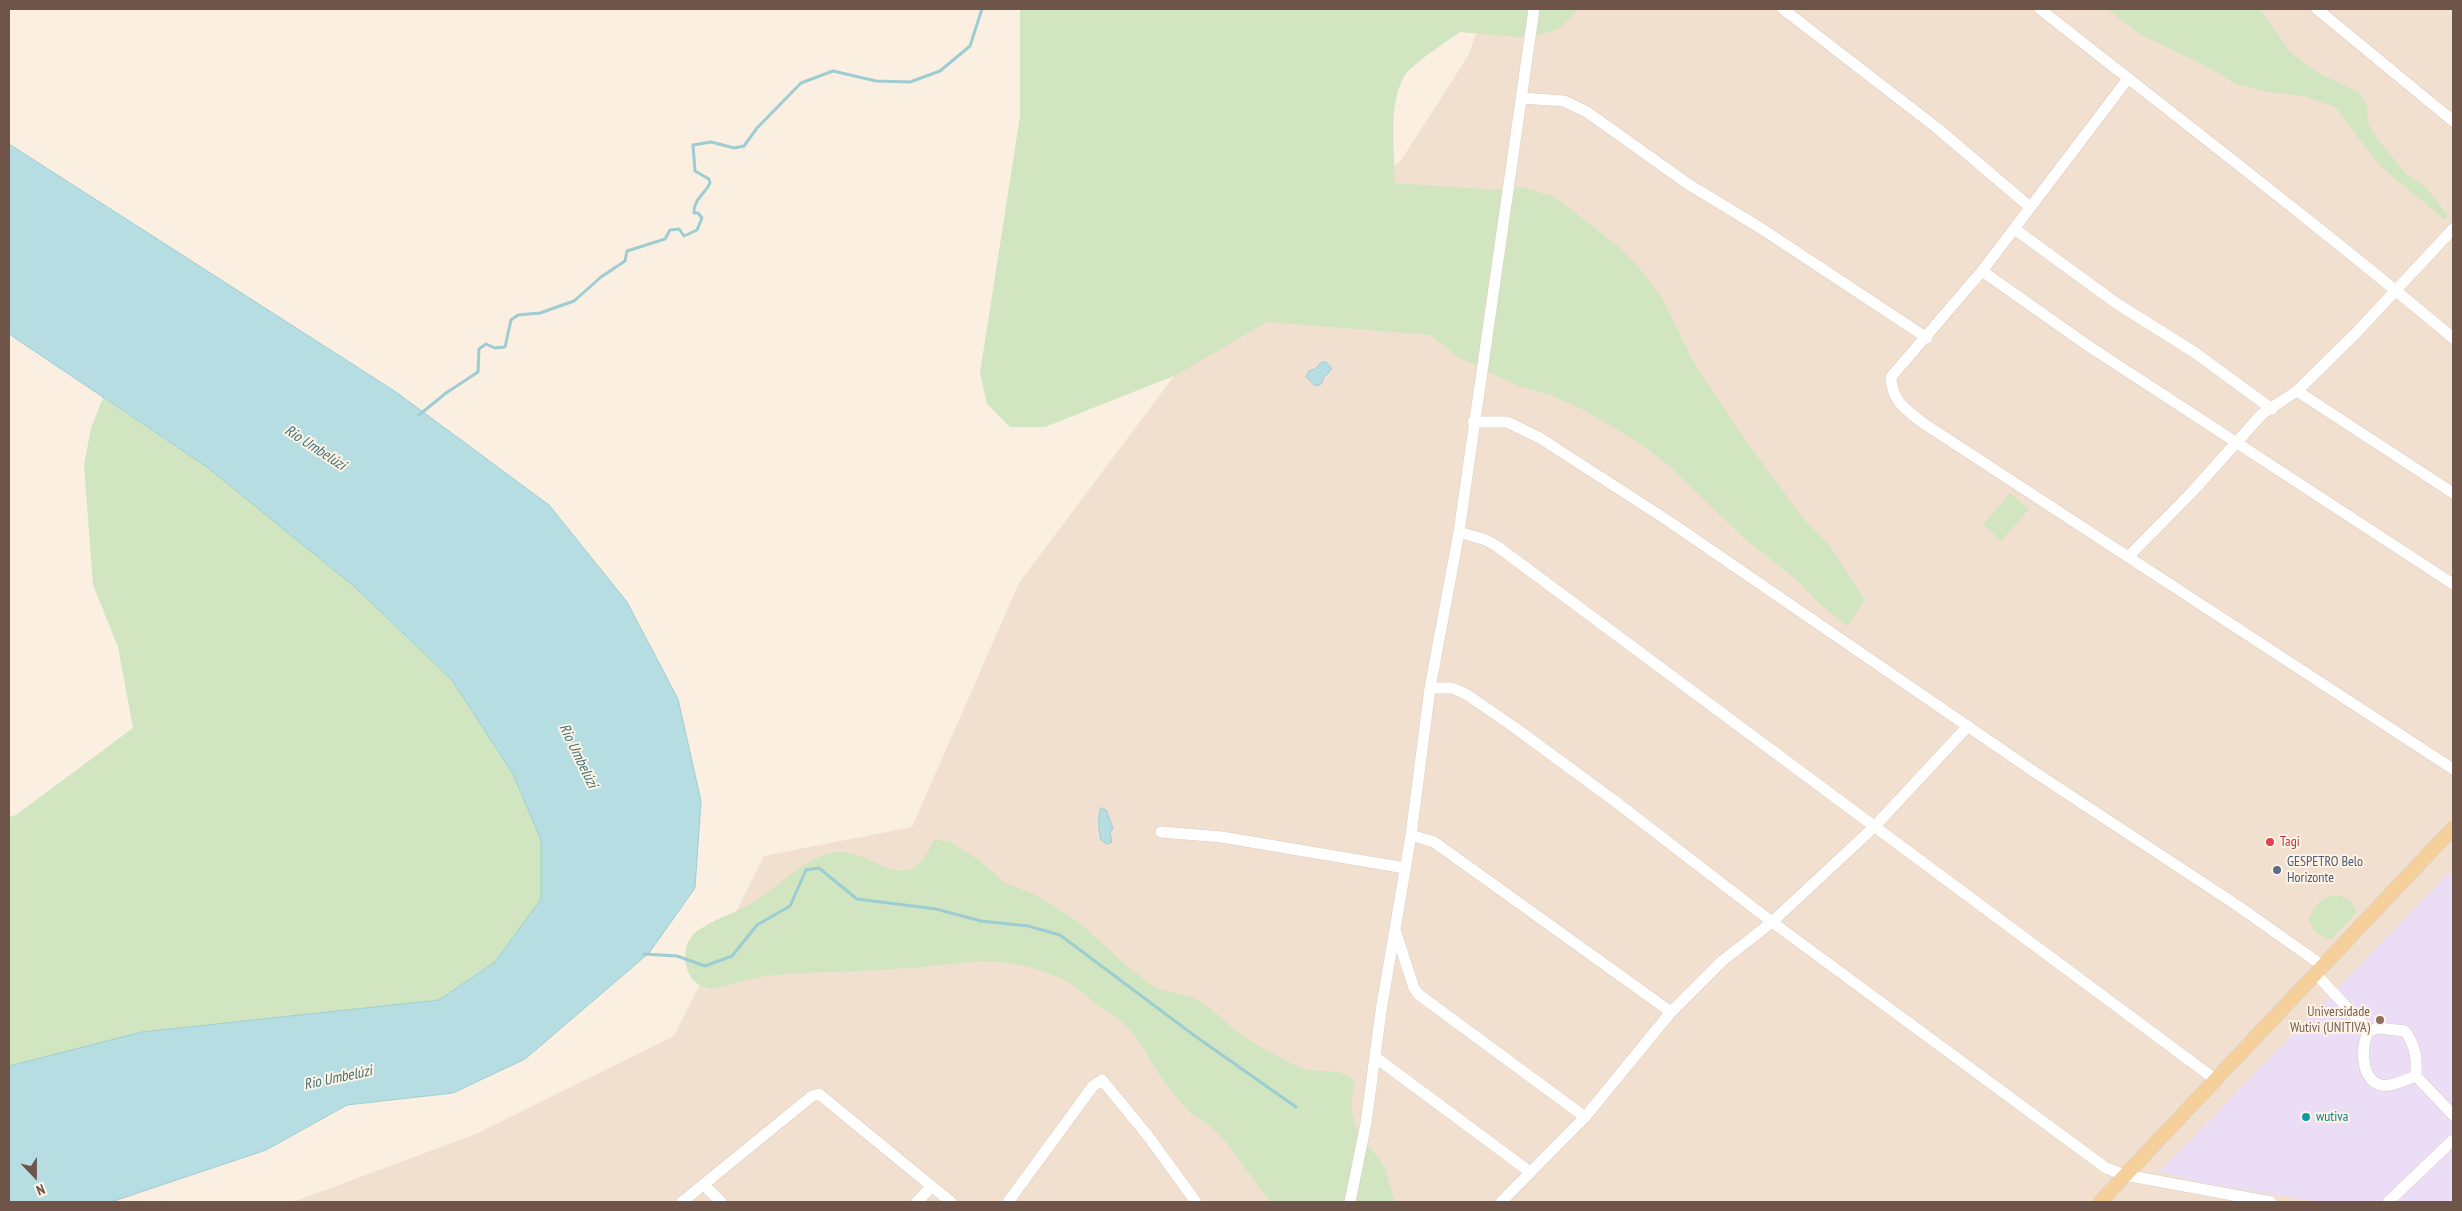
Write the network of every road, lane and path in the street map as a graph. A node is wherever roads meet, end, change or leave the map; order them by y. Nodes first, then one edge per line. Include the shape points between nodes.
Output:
1 (1534, 9) edge
2 (1783, 9) edge
3 (2040, 9) edge
4 (2317, 9) edge
5 (2127, 80) junction
6 (1522, 98) junction
7 (2453, 121) edge
8 (2030, 207) junction
9 (2453, 229) edge
10 (2016, 230) junction
11 (1982, 271) junction
12 (2396, 291) junction
13 (1926, 338) junction
14 (2453, 338) edge
15 (2297, 391) junction
16 (2272, 409) junction
17 (1473, 422) junction
18 (2238, 443) junction
19 (2453, 493) edge
20 (1459, 532) junction
21 (2128, 557) junction
22 (2453, 584) edge
23 (1430, 688) junction
24 (1968, 726) junction
25 (2453, 769) edge
26 (1874, 827) junction
27 (2453, 828) edge
28 (1161, 832) dead end
29 (1411, 835) junction
30 (1405, 868) junction
31 (1772, 922) junction
32 (1394, 928) junction
33 (2320, 970) junction
34 (1671, 1012) junction
35 (2369, 1031) junction
36 (1374, 1057) junction
37 (2416, 1076) junction
38 (2216, 1080) junction
39 (2453, 1115) edge
40 (1585, 1116) junction
41 (2453, 1140) edge
42 (1530, 1172) junction
43 (2126, 1175) junction
44 (704, 1184) junction
45 (931, 1187) junction
46 (682, 1202) edge
47 (720, 1202) edge
48 (917, 1202) edge
49 (951, 1202) edge
50 (1008, 1202) edge
51 (1196, 1202) edge
52 (1350, 1202) edge
53 (1500, 1202) edge
54 (2100, 1202) edge
55 (2271, 1202) edge
56 (2388, 1202) edge

1 - 6 street
2 - 8 street via 1937,128
3 - 5 street
4 - 7 street
5 - 8 street
5 - 12 street via 2262,182
6 - 13 street via 1564,101 1588,112 1688,184
6 - 17 street
8 - 10 street
9 - 12 street
10 - 11 street
10 - 16 street via 2116,303 2194,352
11 - 13 street
11 - 18 street via 2087,345
12 - 14 street
12 - 15 street
13 - 21 street via 1891,376 1896,400 1901,406
15 - 16 street
15 - 19 street
16 - 18 street via 2262,414
17 - 20 street
17 - 24 street via 1507,422 1540,438 1667,520
18 - 21 street
18 - 22 street
20 - 23 street
20 - 26 street via 1498,547
21 - 25 street
23 - 29 street
23 - 31 street via 1452,688 1466,694 1616,802
24 - 26 street
24 - 33 street via 2134,840 2238,906
26 - 31 street
26 - 38 street
27 - 33 main road
28 - 30 street via 1222,837
29 - 30 street
29 - 34 street via 1434,842
30 - 32 street
31 - 34 street via 1721,962
31 - 43 street via 2080,1150 2106,1168
32 - 36 street
32 - 40 street via 1418,994
33 - 35 street
33 - 38 main road
34 - 40 street
35 - 37 street via 2378,1028 2405,1032 2417,1056
35 - 37 street via 2362,1052 2365,1069 2376,1082 2388,1086
36 - 42 street
36 - 52 street via 1366,1124
37 - 39 street
38 - 43 main road
40 - 42 street
41 - 56 street
42 - 53 street
43 - 54 main road
43 - 55 street
44 - 45 street via 812,1096 819,1094
44 - 46 street
44 - 47 street
45 - 48 street
45 - 49 street
50 - 51 street via 1093,1086 1102,1080

